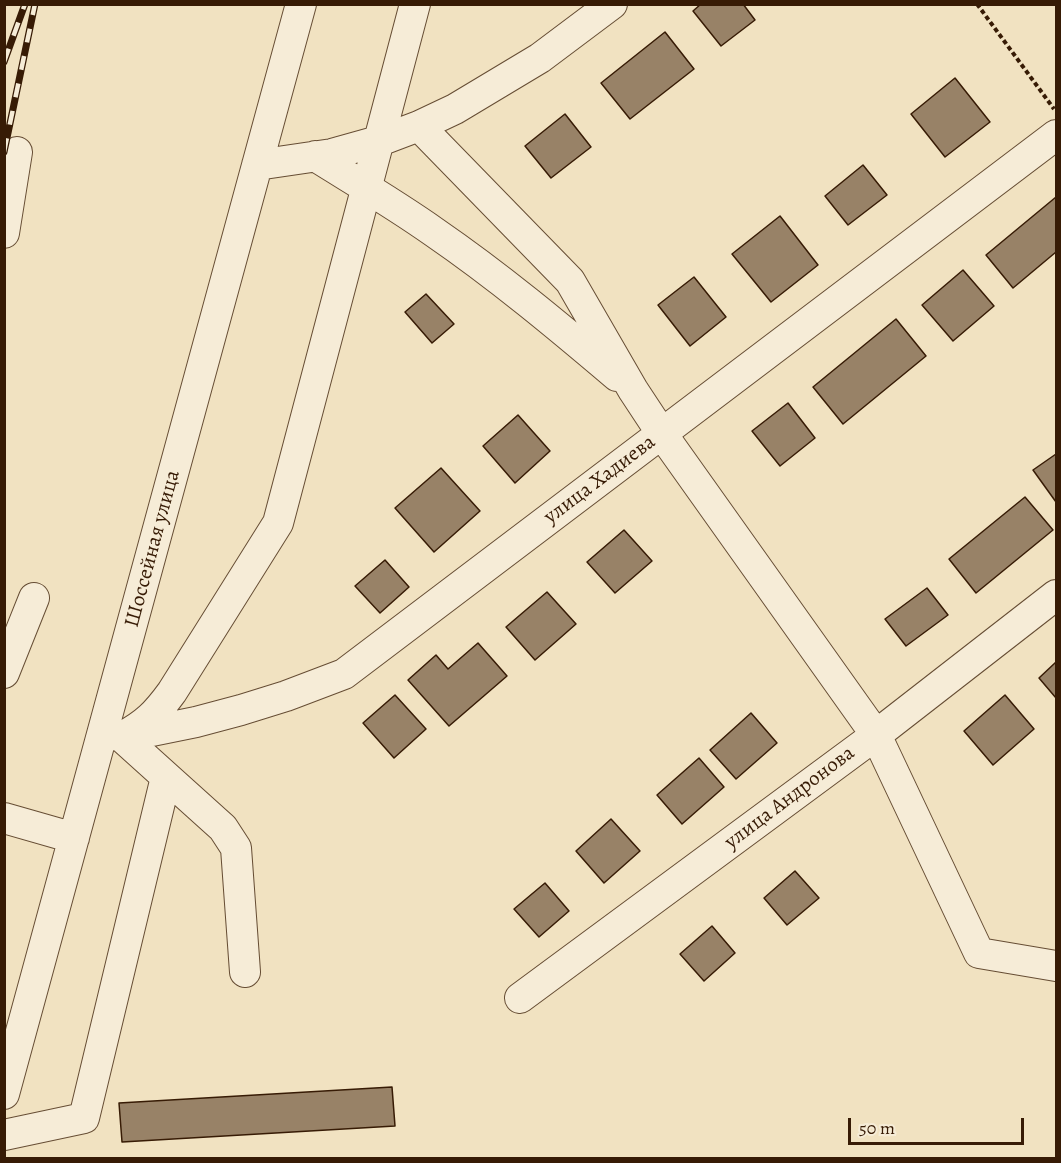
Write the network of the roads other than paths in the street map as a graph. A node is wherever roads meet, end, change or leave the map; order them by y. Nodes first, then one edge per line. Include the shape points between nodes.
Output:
1 (301, 4) edge
2 (415, 4) edge
3 (612, 4) edge
4 (419, 126) junction
5 (1056, 135) edge
6 (380, 140) junction
7 (17, 152) dead end
8 (315, 156) junction
9 (257, 165) junction
10 (367, 188) junction
11 (4, 232) edge
12 (633, 390) junction
13 (662, 434) junction
14 (1056, 595) edge
15 (34, 598) dead end
16 (4, 673) edge
17 (113, 735) junction
18 (876, 735) junction
19 (166, 777) junction
20 (4, 818) edge
21 (74, 838) junction
22 (1056, 966) edge
23 (245, 972) dead end
24 (520, 998) dead end
25 (4, 1094) edge
26 (4, 1135) edge

1 - 9 street, Шоссейная улица
2 - 6 street
3 - 4 street via 540,58
4 - 6 street
4 - 12 street via 570,281
5 - 13 street, улица Хадиева
6 - 8 street
6 - 10 street
7 - 11 street
8 - 9 street
8 - 10 street
9 - 17 street, Шоссейная улица
10 - 12 street via 530,302
10 - 17 street via 278,523 158,712 138,729
12 - 13 street
13 - 17 street, улица Хадиева via 344,674 286,696 196,722
13 - 18 street
14 - 18 street, улица Андронова
15 - 16 street
17 - 19 street
17 - 21 street, Шоссейная улица
18 - 22 street via 979,953
18 - 24 street, улица Андронова
19 - 23 street via 223,828 236,848
19 - 26 street via 84,1118
20 - 21 street
21 - 25 street, Шоссейная улица

